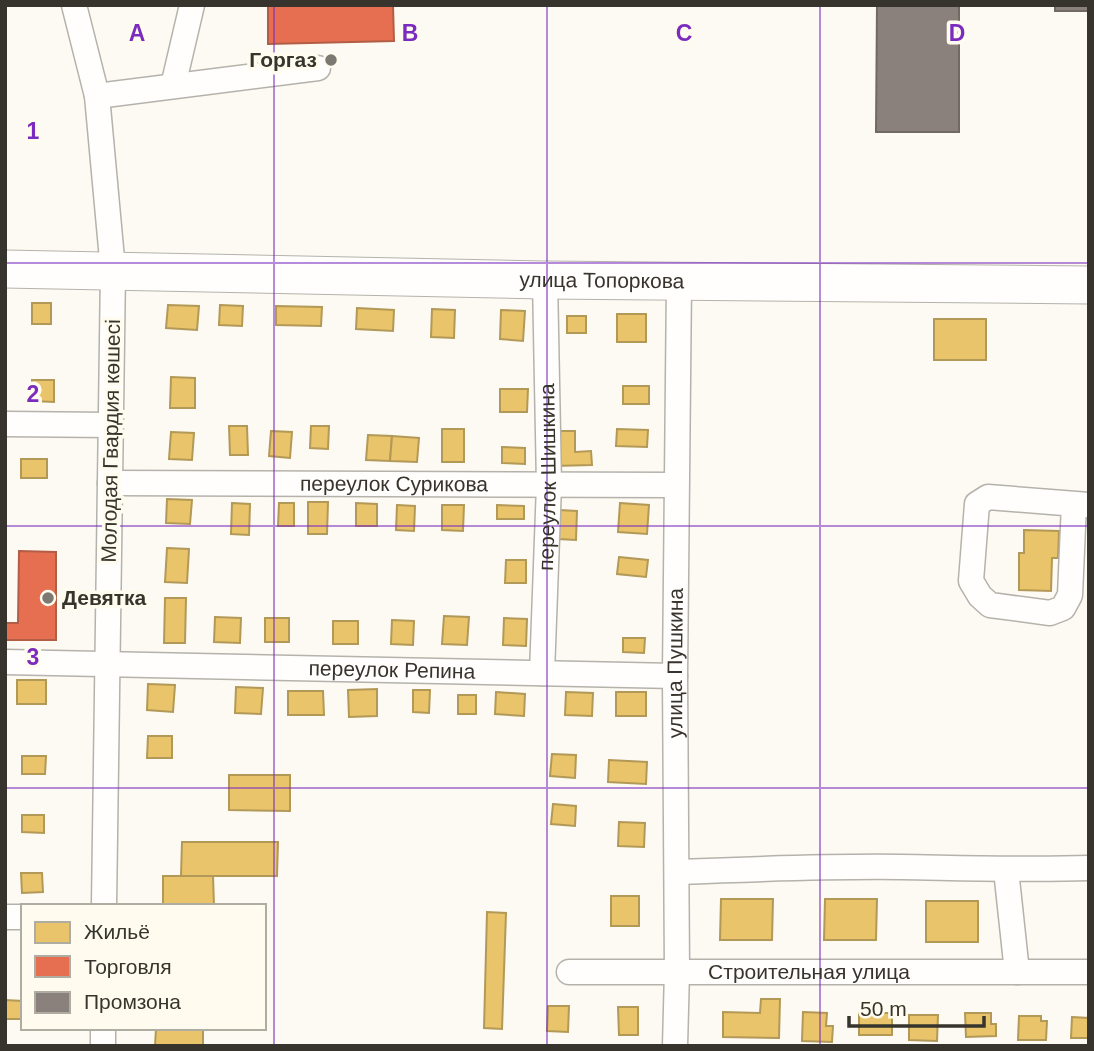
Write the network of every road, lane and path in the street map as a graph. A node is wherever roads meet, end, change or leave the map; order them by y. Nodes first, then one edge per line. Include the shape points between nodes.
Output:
1 (74, 5) edge
2 (192, 5) edge
3 (318, 68) dead end
4 (173, 86) junction
5 (97, 96) junction
6 (5, 269) edge
7 (113, 270) junction
8 (545, 280) junction
9 (679, 281) junction
10 (1089, 285) edge
11 (5, 424) edge
12 (111, 425) junction
13 (110, 483) junction
14 (549, 485) junction
15 (676, 485) junction
16 (1082, 505) edge
17 (5, 662) edge
18 (108, 663) junction
19 (542, 673) junction
20 (675, 676) junction
21 (1089, 868) edge
22 (1006, 870) junction
23 (677, 872) junction
24 (104, 904) edge
25 (677, 971) junction
26 (569, 972) dead end
27 (1017, 972) junction
28 (1089, 972) edge
29 (675, 1046) edge

1 - 5 street, Молодая Гвардия көшесі
2 - 4 street
3 - 4 street
4 - 5 street
5 - 7 street, Молодая Гвардия көшесі
6 - 7 highway, улица Топоркова
7 - 8 highway, улица Топоркова
7 - 12 street, Молодая Гвардия көшесі
8 - 9 highway, улица Топоркова
8 - 14 street, переулок Шишкина
9 - 10 highway, улица Топоркова
9 - 15 street, улица Пушкина
11 - 12 street
12 - 13 street, Молодая Гвардия көшесі
13 - 14 street, переулок Сурикова
13 - 18 street, Молодая Гвардия көшесі
14 - 15 street, переулок Сурикова
14 - 19 street, переулок Шишкина
15 - 20 street, улица Пушкина
16 - 16 street via 988,497 978,504 971,581 980,596 990,605 1050,612 1063,608 1070,595
17 - 18 street, переулок Репина
18 - 19 street, переулок Репина
18 - 24 street, Молодая Гвардия көшесі
19 - 20 street, переулок Репина
20 - 23 street, улица Пушкина
21 - 22 street
22 - 23 street via 888,867
22 - 27 street
23 - 25 street, улица Пушкина
25 - 26 street, Строительная улица
25 - 27 street, Строительная улица
25 - 29 street, улица Пушкина
27 - 28 street, Строительная улица

